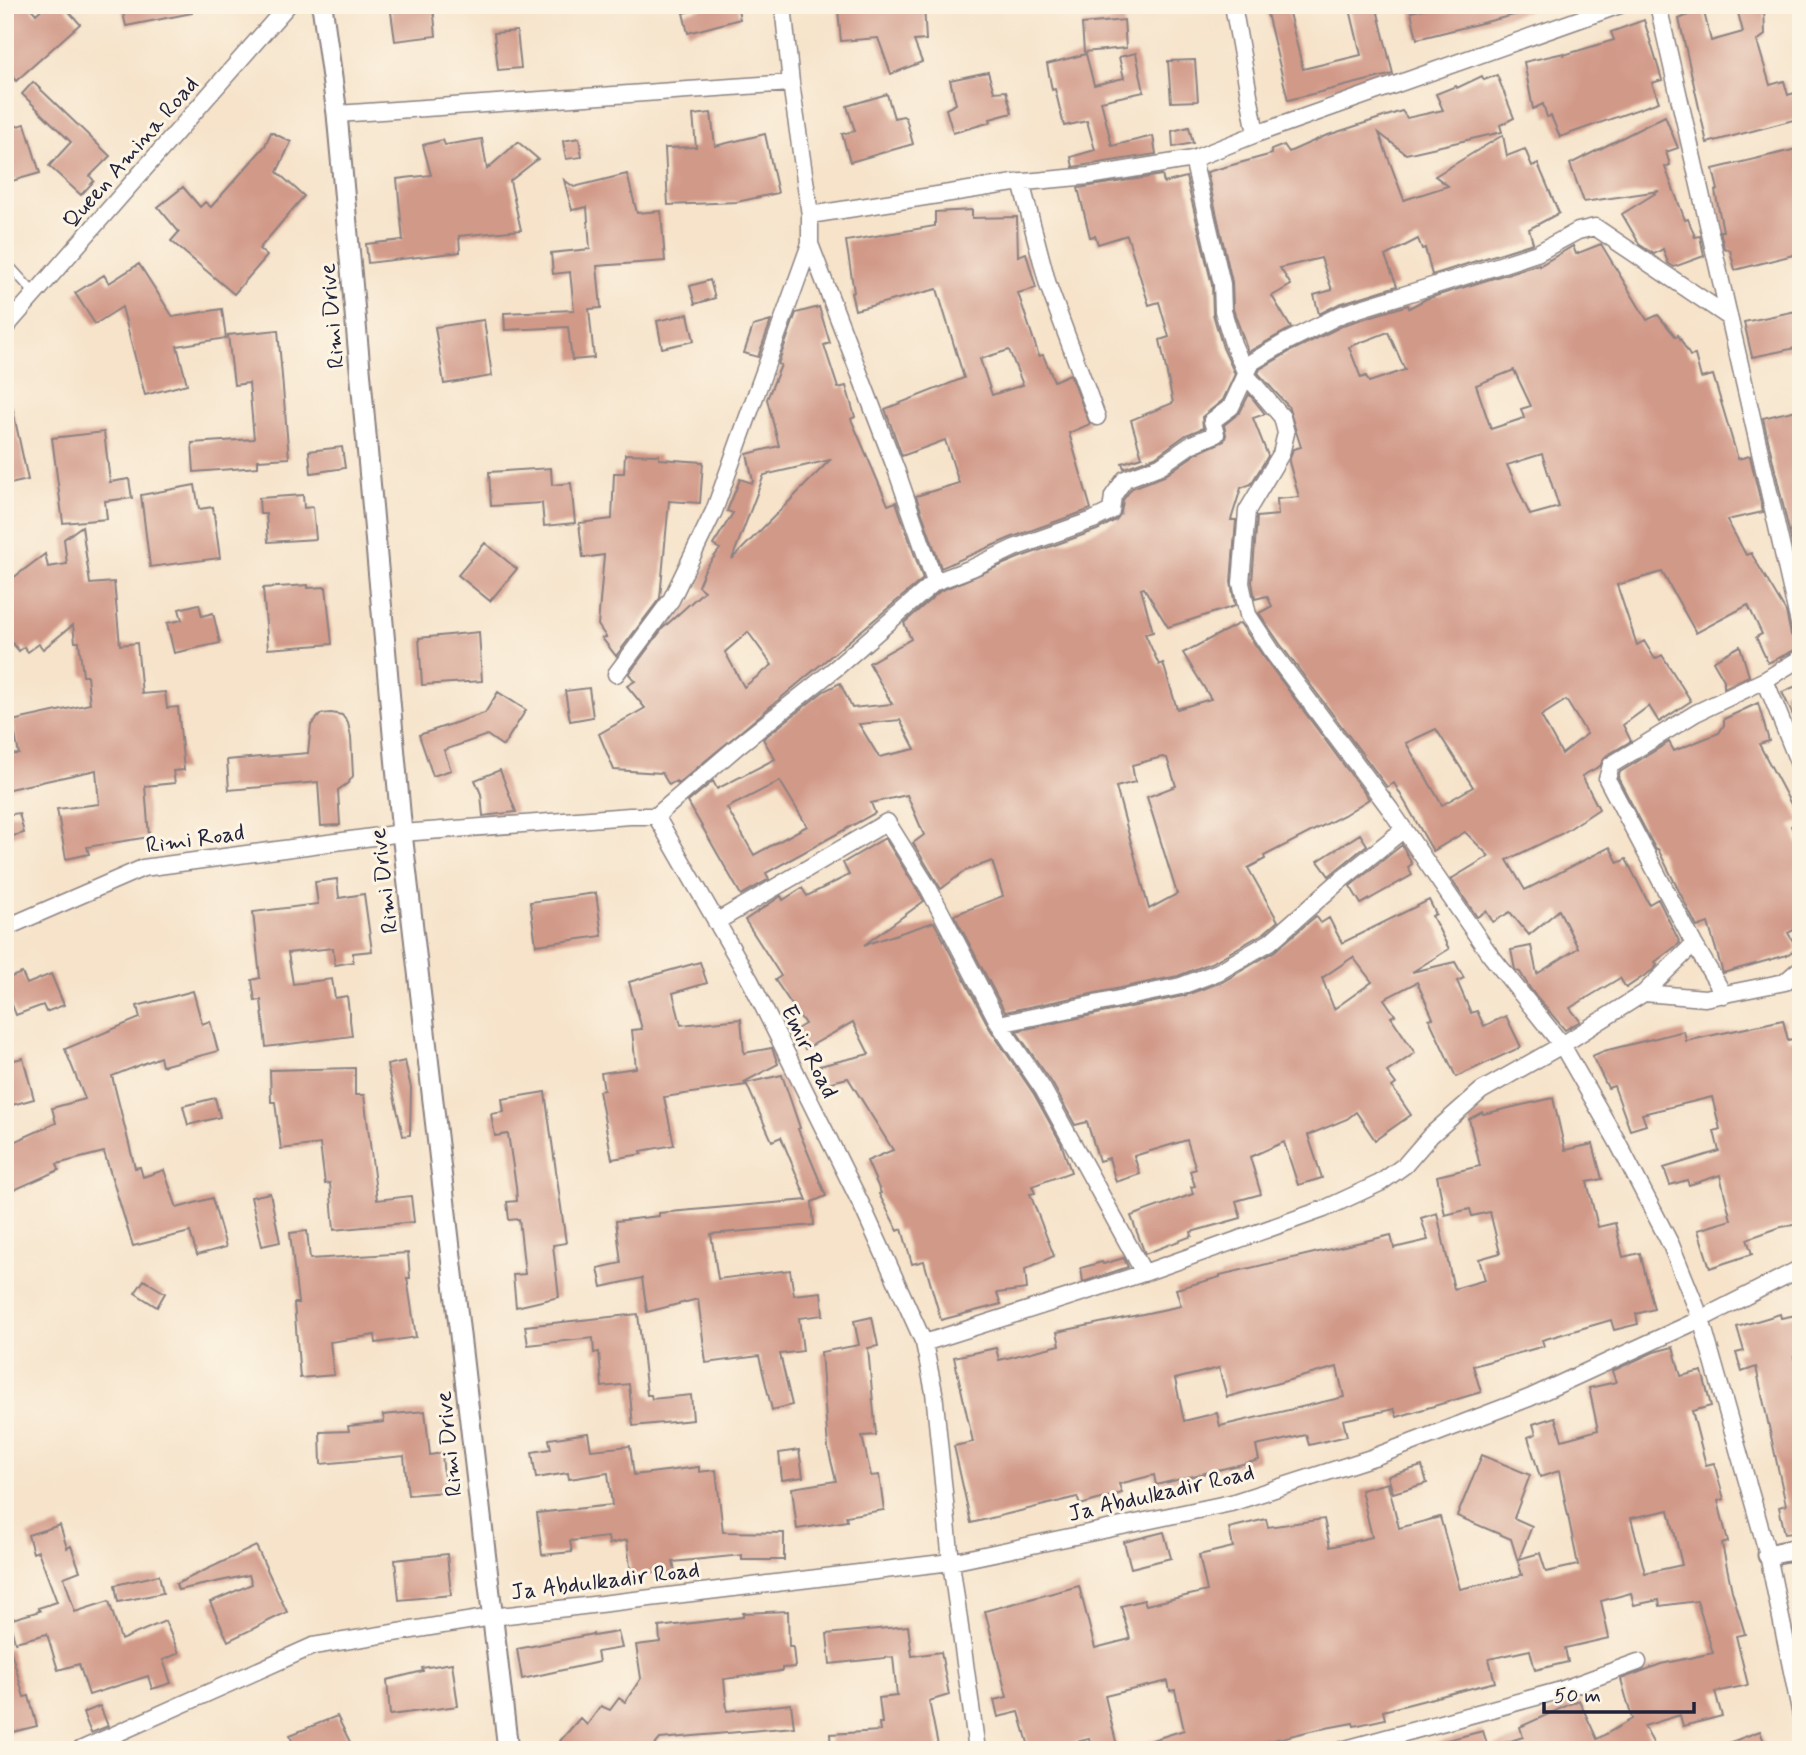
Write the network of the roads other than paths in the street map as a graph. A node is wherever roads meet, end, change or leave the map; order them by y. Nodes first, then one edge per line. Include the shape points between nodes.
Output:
1 (288, 5) edge
2 (322, 5) edge
3 (783, 5) edge
4 (1233, 5) edge
5 (1620, 5) edge
6 (1658, 5) edge
7 (791, 83) junction
8 (337, 114) junction
9 (1256, 134) junction
10 (1193, 159) junction
11 (1021, 182) junction
12 (810, 215) junction
13 (810, 244) junction
14 (5, 261) edge
15 (35, 294) junction
16 (1729, 317) junction
17 (5, 328) edge
18 (1247, 376) junction
19 (1097, 417) dead end
20 (935, 582) junction
21 (1801, 632) edge
22 (1801, 659) edge
23 (616, 674) dead end
24 (1765, 680) junction
25 (1801, 769) edge
26 (656, 816) junction
27 (1404, 829) junction
28 (402, 833) junction
29 (716, 922) junction
30 (5, 928) edge
31 (1694, 944) junction
32 (1801, 968) edge
33 (1644, 993) junction
34 (1724, 995) junction
35 (999, 1024) junction
36 (1562, 1045) junction
37 (1801, 1268) edge
38 (1143, 1273) junction
39 (1701, 1319) junction
40 (924, 1343) junction
41 (1801, 1548) edge
42 (1768, 1555) junction
43 (951, 1562) junction
44 (492, 1617) junction
45 (1638, 1662) dead end
46 (1801, 1715) edge
47 (80, 1750) edge
48 (508, 1750) edge
49 (976, 1750) edge
50 (1342, 1750) edge

1 - 15 street, Queen Amina Road
2 - 8 street, Rimi Drive
3 - 7 street
4 - 9 street
5 - 9 street
6 - 16 street
7 - 8 street
7 - 12 street
8 - 28 street, Rimi Drive
9 - 10 street
10 - 11 street
10 - 18 street via 1222,284 1223,311
11 - 12 street
11 - 19 street via 1048,285
12 - 13 street
13 - 20 street
13 - 23 street via 714,511 671,600
14 - 15 lane
15 - 17 street, Queen Amina Road
16 - 18 street via 1595,227 1537,253 1342,314 1252,362
16 - 21 street
18 - 20 street via 1231,407 1212,421 1216,434 1160,466 1125,479 1113,496 1111,511
18 - 27 street via 1282,417 1286,433 1281,454 1247,511 1241,583 1248,615
20 - 26 street
22 - 24 street
24 - 25 street
24 - 31 street via 1696,713 1611,765 1608,779
26 - 28 street
26 - 29 street, Emir Road
27 - 35 street via 1270,942 1218,972 1181,986
27 - 36 street via 1488,952
28 - 30 street, Rimi Road via 143,867
28 - 44 street, Rimi Drive
29 - 35 street via 887,822 929,889
29 - 40 street, Emir Road via 751,982 863,1208
31 - 33 street
31 - 34 street
32 - 34 street via 1785,982
33 - 34 street
33 - 36 street
35 - 38 street via 1043,1089
36 - 38 street via 1481,1091 1380,1184 1324,1209
36 - 39 street via 1671,1245
37 - 39 street, Ja Abdulkadir Road
38 - 40 street
39 - 42 street
39 - 43 street, Ja Abdulkadir Road via 1529,1398 1374,1457 1231,1503
40 - 43 street, Emir Road via 934,1392
41 - 42 street
42 - 46 street
43 - 44 street, Ja Abdulkadir Road
43 - 49 street, Emir Road
44 - 47 street, Ja Abdulkadir Road via 313,1646
44 - 48 street, Rimi Drive
45 - 50 street via 1558,1691

